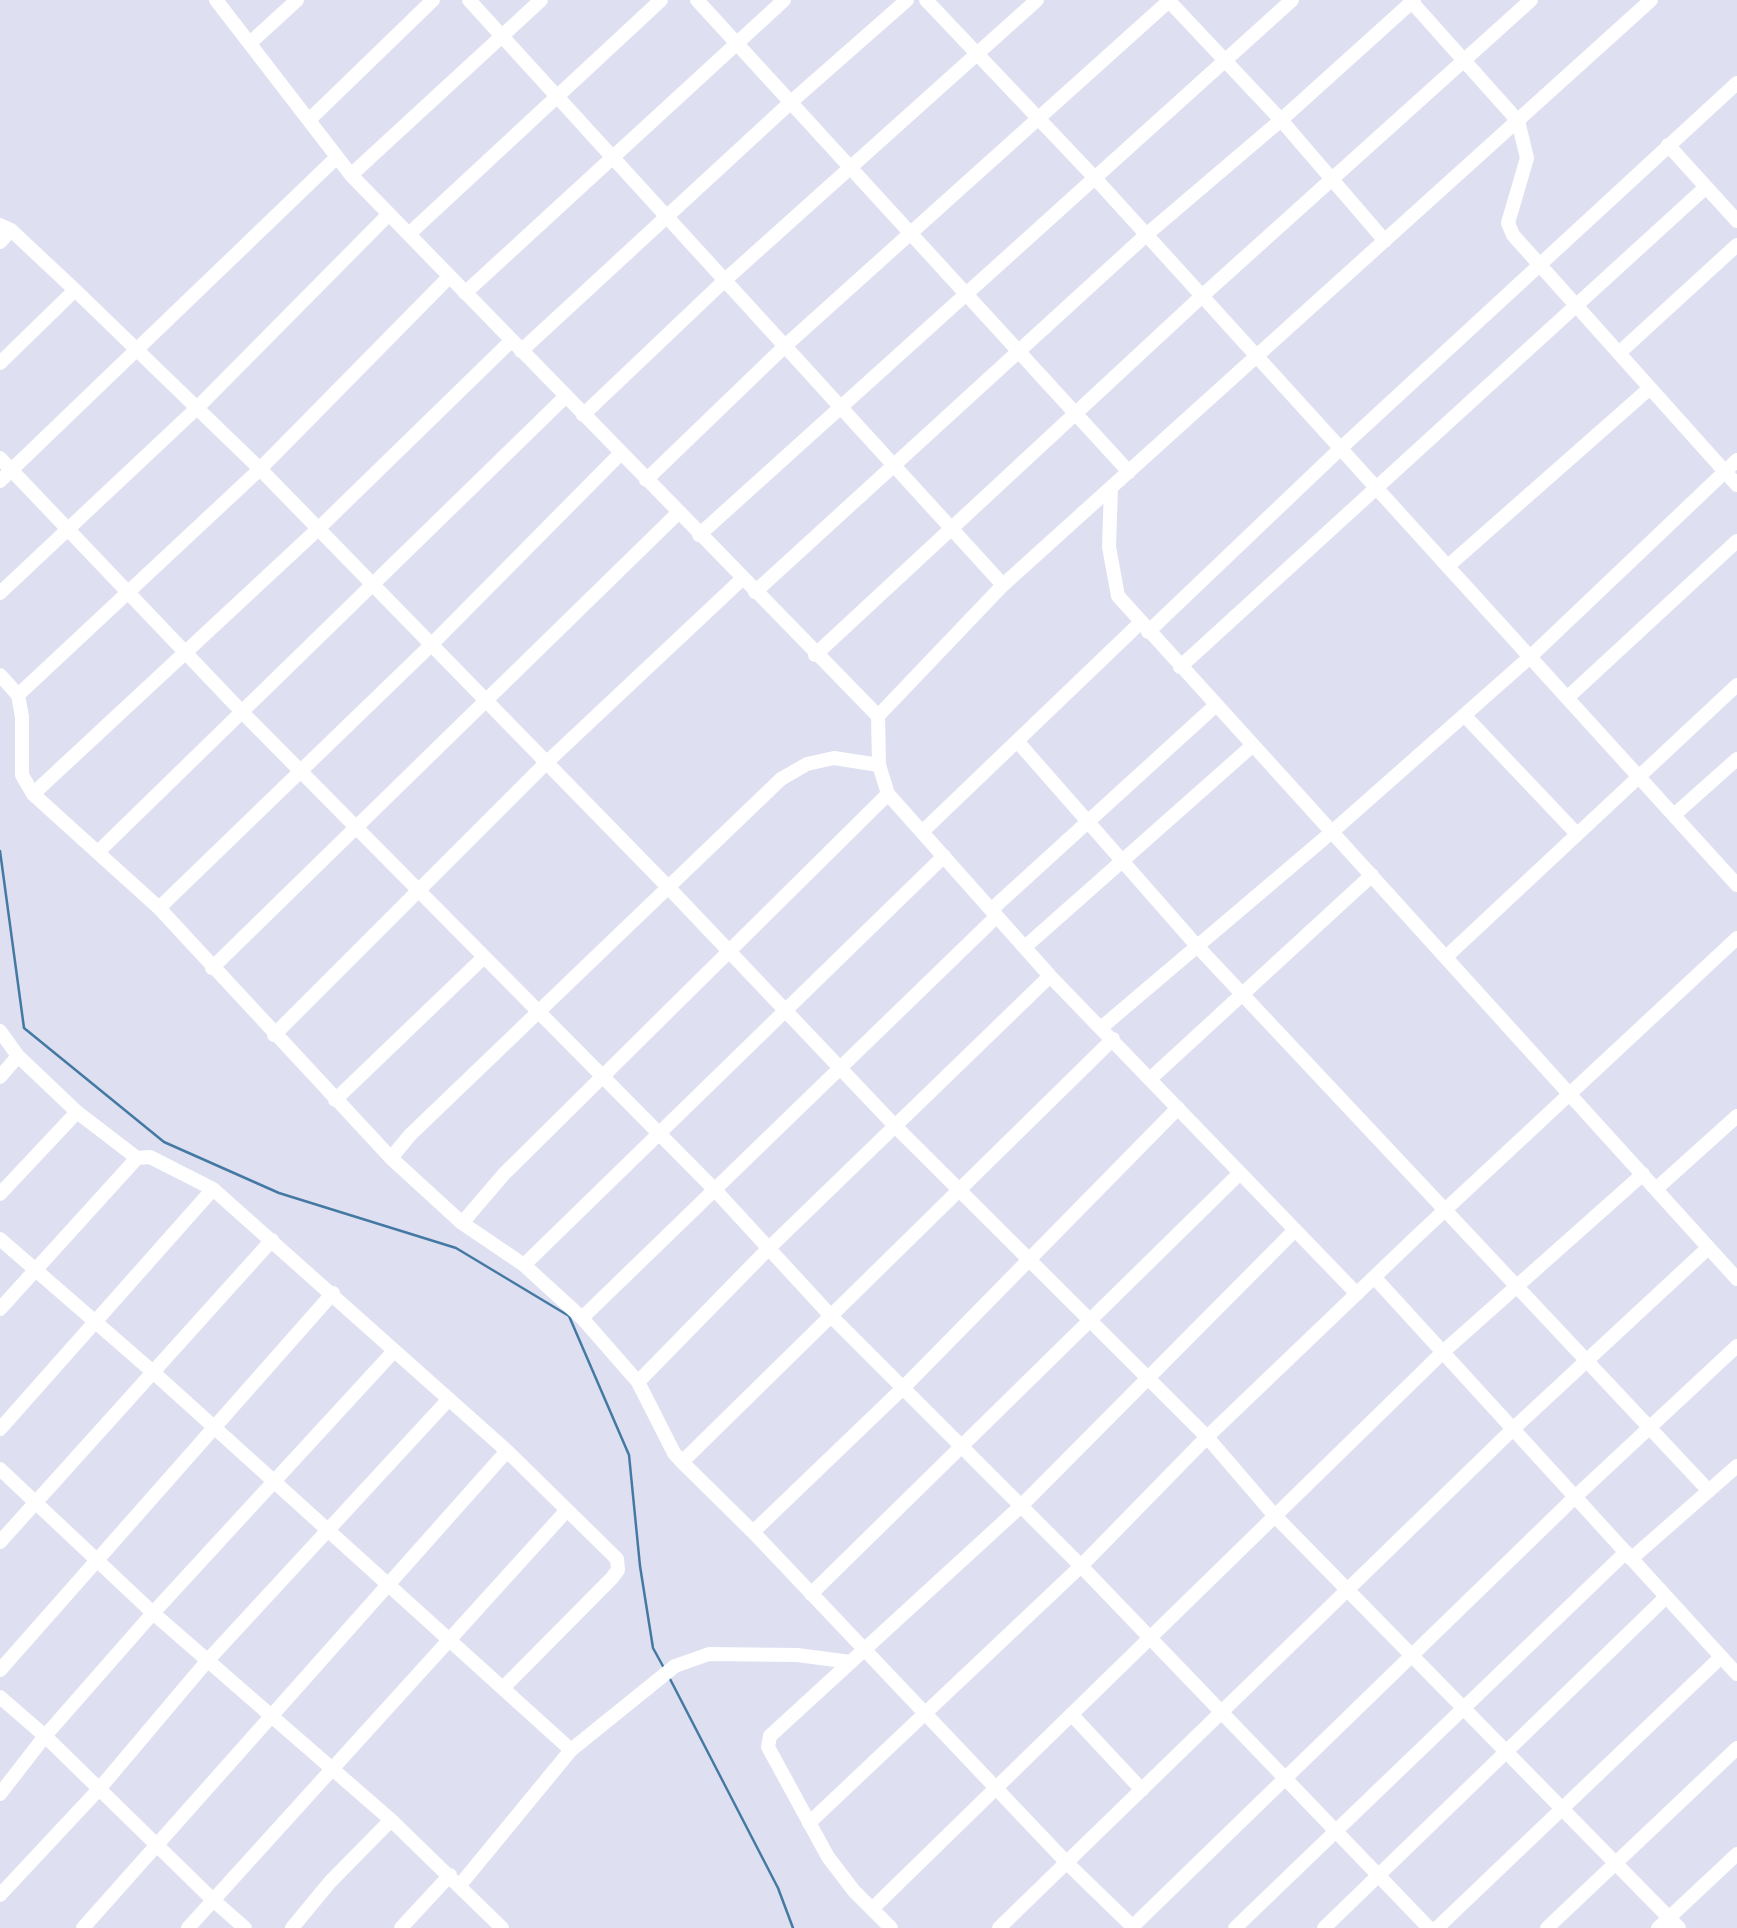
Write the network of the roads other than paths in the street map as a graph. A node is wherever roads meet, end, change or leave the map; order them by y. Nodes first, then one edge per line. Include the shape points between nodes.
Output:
1 (216, 0) edge
2 (297, 0) edge
3 (433, 0) edge
4 (469, 0) edge
5 (541, 0) edge
6 (661, 0) edge
7 (698, 0) edge
8 (784, 0) edge
9 (907, 0) edge
10 (926, 0) edge
11 (1037, 0) edge
12 (1169, 0) edge
13 (1292, 0) edge
14 (1531, 0) edge
15 (1412, 1) edge
16 (1647, 1) edge
17 (502, 35) junction
18 (736, 42) junction
19 (250, 43) junction
20 (978, 54) junction
21 (1464, 61) junction
22 (1226, 62) junction
23 (1737, 83) edge
24 (557, 96) junction
25 (791, 102) junction
26 (309, 120) junction
27 (1039, 120) junction
28 (1281, 120) junction
29 (1518, 121) junction
30 (1668, 145) junction
31 (612, 156) junction
32 (337, 157) junction
33 (849, 166) junction
34 (351, 175) junction
35 (1094, 177) junction
36 (1332, 181) junction
37 (1706, 187) junction
38 (389, 214) junction
39 (666, 216) junction
40 (1737, 221) edge
41 (5, 228) edge
42 (909, 232) junction
43 (408, 234) junction
44 (1146, 234) junction
45 (1385, 240) junction
46 (0, 242) edge
47 (1737, 246) edge
48 (1539, 265) junction
49 (449, 277) junction
50 (725, 280) junction
51 (75, 290) junction
52 (465, 293) junction
53 (966, 294) junction
54 (1202, 296) junction
55 (1576, 305) junction
56 (516, 346) junction
57 (785, 346) junction
58 (139, 350) junction
59 (1018, 351) junction
60 (1619, 353) junction
61 (1257, 356) junction
62 (0, 363) edge
63 (1650, 388) junction
64 (565, 397) junction
65 (198, 407) junction
66 (841, 408) junction
67 (1076, 414) junction
68 (583, 415) junction
69 (1340, 448) junction
70 (620, 453) junction
71 (0, 458) edge
72 (1737, 460) edge
73 (893, 465) junction
74 (260, 469) junction
75 (12, 470) junction
76 (1129, 472) junction
77 (1725, 472) junction
78 (646, 480) junction
79 (0, 481) edge
80 (1737, 485) edge
81 (1111, 488) junction
82 (1376, 488) junction
83 (678, 513) junction
84 (951, 528) junction
85 (317, 529) junction
86 (70, 530) junction
87 (699, 535) junction
88 (1737, 541) edge
89 (1448, 566) junction
90 (742, 579) junction
91 (372, 585) junction
92 (1003, 586) junction
93 (128, 592) junction
94 (755, 592) junction
95 (0, 593) edge
96 (1144, 627) junction
97 (431, 645) junction
98 (185, 650) junction
99 (815, 655) junction
100 (1530, 657) junction
101 (1181, 667) junction
102 (0, 675) edge
103 (1737, 685) edge
104 (18, 695) junction
105 (1567, 698) junction
106 (485, 701) junction
107 (1216, 705) junction
108 (243, 713) junction
109 (1464, 715) junction
110 (878, 716) junction
111 (1017, 741) junction
112 (1253, 745) junction
113 (1737, 759) edge
114 (545, 764) junction
115 (879, 765) junction
116 (302, 770) junction
117 (1639, 777) junction
118 (33, 794) junction
119 (888, 794) junction
120 (1674, 815) junction
121 (1086, 823) junction
122 (358, 825) junction
123 (1333, 831) junction
124 (922, 832) junction
125 (1577, 834) junction
126 (99, 851) junction
127 (944, 856) junction
128 (1121, 862) junction
129 (1372, 875) junction
130 (1737, 885) edge
131 (669, 888) junction
132 (421, 889) junction
133 (159, 908) junction
134 (994, 913) junction
135 (1737, 939) edge
136 (1197, 946) junction
137 (1025, 947) junction
138 (730, 951) junction
139 (484, 957) junction
140 (1446, 957) junction
141 (212, 968) junction
142 (1051, 976) junction
143 (1244, 996) junction
144 (785, 1009) junction
145 (540, 1013) junction
146 (1102, 1027) junction
147 (0, 1031) edge
148 (274, 1035) junction
149 (1113, 1039) junction
150 (18, 1056) junction
151 (840, 1068) junction
152 (0, 1077) edge
153 (602, 1077) junction
154 (1150, 1079) junction
155 (1570, 1096) junction
156 (335, 1100) junction
157 (1178, 1108) junction
158 (77, 1112) junction
159 (1737, 1116) edge
160 (896, 1127) junction
161 (659, 1134) junction
162 (137, 1158) junction
163 (391, 1158) junction
164 (1240, 1173) junction
165 (1643, 1174) junction
166 (213, 1189) junction
167 (1656, 1189) junction
168 (715, 1190) junction
169 (960, 1192) junction
170 (0, 1194) edge
171 (1448, 1210) junction
172 (462, 1223) junction
173 (1294, 1231) junction
174 (0, 1239) edge
175 (272, 1240) junction
176 (769, 1248) junction
177 (1708, 1248) junction
178 (1029, 1259) junction
179 (524, 1265) junction
180 (35, 1270) junction
181 (1375, 1278) junction
182 (1737, 1279) edge
183 (1514, 1286) junction
184 (333, 1293) junction
185 (1357, 1294) junction
186 (0, 1309) edge
187 (831, 1315) junction
188 (582, 1318) junction
189 (1089, 1320) junction
190 (97, 1322) junction
191 (1737, 1346) edge
192 (394, 1351) junction
193 (1444, 1352) junction
194 (1586, 1361) junction
195 (153, 1372) junction
196 (1147, 1377) junction
197 (638, 1382) junction
198 (903, 1388) junction
199 (449, 1399) junction
200 (214, 1427) junction
201 (1649, 1428) junction
202 (0, 1429) edge
203 (1513, 1429) junction
204 (1207, 1437) junction
205 (960, 1446) junction
206 (507, 1451) junction
207 (682, 1462) junction
208 (1737, 1466) edge
209 (0, 1469) edge
210 (273, 1481) junction
211 (1709, 1491) junction
212 (1575, 1497) junction
213 (36, 1502) junction
214 (1021, 1506) junction
215 (567, 1510) junction
216 (1274, 1515) junction
217 (328, 1530) junction
218 (753, 1532) junction
219 (0, 1542) edge
220 (1629, 1555) junction
221 (95, 1558) junction
222 (1081, 1566) junction
223 (389, 1585) junction
224 (1349, 1590) junction
225 (811, 1594) junction
226 (1666, 1597) junction
227 (153, 1613) junction
228 (1151, 1638) junction
229 (450, 1640) junction
230 (864, 1650) junction
231 (1412, 1654) junction
232 (1721, 1657) junction
233 (208, 1660) junction
234 (851, 1661) junction
235 (0, 1670) edge
236 (1737, 1674) edge
237 (503, 1688) junction
238 (0, 1697) edge
239 (1464, 1707) junction
240 (924, 1713) junction
241 (1223, 1713) junction
242 (1072, 1715) junction
243 (272, 1718) junction
244 (45, 1735) junction
245 (1737, 1748) edge
246 (571, 1750) junction
247 (1506, 1751) junction
248 (333, 1767) junction
249 (1285, 1778) junction
250 (100, 1788) junction
251 (996, 1789) junction
252 (1142, 1790) junction
253 (0, 1794) edge
254 (1560, 1807) junction
255 (391, 1820) junction
256 (809, 1823) junction
257 (1335, 1831) junction
258 (157, 1846) junction
259 (1737, 1854) edge
260 (1067, 1863) junction
261 (1615, 1863) junction
262 (1378, 1874) junction
263 (455, 1880) junction
264 (0, 1895) edge
265 (213, 1900) junction
266 (873, 1908) junction
267 (1669, 1925) edge
268 (1132, 1927) edge
269 (83, 1928) edge
270 (188, 1928) edge
271 (246, 1928) edge
272 (292, 1928) edge
273 (401, 1928) edge
274 (502, 1928) edge
275 (891, 1928) edge
276 (999, 1928) edge
277 (1235, 1928) edge
278 (1324, 1928) edge
279 (1429, 1928) edge
280 (1437, 1928) edge
281 (1547, 1928) edge

1 - 19 street
2 - 19 street
3 - 26 street
4 - 17 street
5 - 17 street
6 - 24 street
7 - 18 street
8 - 18 street
9 - 25 street
10 - 20 street
11 - 20 street
12 - 22 street
12 - 27 street
13 - 22 street
14 - 21 street
15 - 21 street
15 - 28 street
16 - 29 street
17 - 24 street
17 - 34 street
18 - 25 street
18 - 31 street
19 - 26 street
20 - 27 street
20 - 33 street
21 - 29 street
21 - 36 street
22 - 28 street
22 - 35 street
23 - 30 street
24 - 31 street
24 - 43 street
25 - 33 street
25 - 39 street
26 - 32 street
27 - 35 street
27 - 42 street
28 - 36 street
28 - 44 street
29 - 45 street
29 - 48 street via 1527,158 1508,223
30 - 37 street
30 - 48 street
31 - 39 street
31 - 52 street
32 - 34 street
32 - 58 street
33 - 42 street
33 - 50 street
34 - 38 street
35 - 44 street
35 - 53 street
36 - 45 street
36 - 54 street
37 - 40 street
37 - 55 street
38 - 43 street
38 - 65 street
39 - 50 street
39 - 56 street
41 - 46 street
41 - 51 street
42 - 53 street
42 - 57 street
43 - 49 street
44 - 54 street
44 - 59 street
45 - 61 street
47 - 60 street
48 - 55 street
48 - 69 street
49 - 52 street
49 - 74 street
50 - 57 street
50 - 68 street
51 - 58 street
51 - 62 street
52 - 56 street
53 - 59 street
53 - 66 street
54 - 61 street
54 - 67 street
55 - 60 street
55 - 82 street
56 - 64 street
56 - 85 street
57 - 66 street
57 - 78 street
58 - 65 street
58 - 75 street
59 - 67 street
59 - 73 street
60 - 63 street
61 - 69 street
61 - 76 street
63 - 77 street
63 - 89 street
64 - 68 street
64 - 91 street
65 - 74 street
65 - 86 street
66 - 73 street
66 - 87 street
67 - 76 street
67 - 84 street
68 - 70 street
69 - 82 street
69 - 96 street
70 - 78 street
70 - 97 street
71 - 75 street
72 - 77 street
73 - 84 street
73 - 94 street
74 - 85 street
74 - 93 street
75 - 79 street
75 - 86 street
76 - 81 street
77 - 80 street
77 - 100 street
78 - 83 street
81 - 92 street
81 - 96 street via 1112,578 1118,596
82 - 89 street
82 - 101 street
83 - 87 street
83 - 106 street
84 - 92 street
84 - 99 street
85 - 91 street
85 - 98 street
86 - 93 street
86 - 95 street
87 - 90 street
88 - 105 street
89 - 100 street
90 - 94 street
90 - 114 street
91 - 97 street
91 - 108 street
92 - 110 street
93 - 98 street
93 - 104 street
94 - 99 street
96 - 101 street
96 - 111 street
97 - 106 street
97 - 116 street
98 - 108 street
98 - 118 street
99 - 110 street
100 - 105 street
100 - 109 street
101 - 107 street
102 - 104 street
103 - 117 street
104 - 118 street via 22,775
105 - 117 street
106 - 114 street
106 - 122 street
107 - 112 street
107 - 121 street
108 - 116 street
108 - 126 street
109 - 123 street
109 - 125 street
110 - 115 street
111 - 121 street
111 - 124 street
112 - 123 street
112 - 128 street
113 - 120 street
114 - 131 street
114 - 132 street
115 - 119 street
115 - 131 street via 834,758 807,764 782,779
116 - 122 street
116 - 133 street
117 - 120 street
117 - 125 street
118 - 126 street
119 - 124 street
119 - 138 street
120 - 130 street
121 - 128 street
121 - 134 street
122 - 132 street
122 - 141 street
123 - 129 street
123 - 136 street
124 - 127 street
125 - 140 street
126 - 133 street
127 - 134 street
127 - 144 street
128 - 136 street
128 - 137 street
129 - 140 street
129 - 143 street
131 - 138 street
131 - 145 street
132 - 139 street
132 - 148 street
133 - 141 street
134 - 137 street
134 - 151 street
135 - 155 street via 1603,1060
136 - 143 street
136 - 146 street
137 - 142 street
138 - 144 street
138 - 153 street
139 - 145 street
139 - 156 street
140 - 155 street
141 - 148 street
142 - 146 street
142 - 160 street
143 - 154 street
143 - 171 street
144 - 151 street
144 - 161 street
145 - 153 street
145 - 163 street
146 - 149 street
147 - 150 street
148 - 156 street
149 - 154 street
149 - 169 street
150 - 152 street
150 - 158 street
151 - 160 street
151 - 168 street
153 - 161 street
153 - 172 street via 504,1174
154 - 157 street
155 - 165 street
155 - 171 street
156 - 163 street
157 - 164 street
157 - 178 street
158 - 162 street
158 - 170 street
159 - 167 street
160 - 169 street
160 - 176 street
161 - 168 street
161 - 179 street
162 - 166 street via 150,1157
162 - 180 street
163 - 172 street
164 - 173 street
164 - 189 street
165 - 167 street
165 - 183 street
166 - 175 street
166 - 190 street
167 - 177 street
168 - 176 street
168 - 188 street
169 - 178 street
169 - 187 street
171 - 181 street
171 - 183 street
172 - 179 street
173 - 185 street
173 - 196 street
174 - 180 street
175 - 184 street
175 - 195 street
176 - 187 street
176 - 197 street
177 - 182 street
177 - 194 street
178 - 189 street
178 - 198 street
179 - 188 street
180 - 186 street
180 - 190 street
181 - 185 street
181 - 193 street
183 - 193 street
183 - 194 street
184 - 192 street
184 - 200 street
185 - 204 street
187 - 198 street
187 - 207 street
188 - 197 street
189 - 196 street
189 - 205 street
190 - 195 street
190 - 202 street
191 - 201 street
192 - 199 street
192 - 210 street
193 - 203 street
193 - 216 street
194 - 201 street
194 - 203 street
195 - 200 street
195 - 213 street
196 - 204 street
196 - 214 street
197 - 207 street
198 - 205 street
198 - 218 street
199 - 206 street
199 - 217 street
200 - 210 street
200 - 221 street
201 - 211 street
201 - 212 street
203 - 212 street
203 - 224 street
204 - 216 street
204 - 222 street
205 - 214 street
205 - 225 street
206 - 215 street
206 - 223 street
207 - 218 street
208 - 211 street
209 - 213 street
210 - 217 street
210 - 227 street
211 - 220 street
212 - 220 street
212 - 231 street
213 - 219 street
213 - 221 street
214 - 222 street
214 - 230 street
215 - 229 street
215 - 237 street via 617,1559 618,1570
216 - 224 street
216 - 228 street
217 - 223 street
217 - 233 street
218 - 225 street
220 - 226 street
220 - 239 street
221 - 227 street
221 - 235 street
222 - 228 street
222 - 240 street
223 - 229 street
223 - 243 street
224 - 231 street
224 - 241 street
225 - 230 street
226 - 232 street
226 - 247 street
227 - 233 street
227 - 244 street
228 - 241 street
228 - 242 street
229 - 237 street
229 - 248 street
230 - 234 street
230 - 240 street
231 - 239 street
231 - 249 street
232 - 236 street
232 - 254 street
233 - 243 street
233 - 250 street
234 - 246 street via 797,1655 709,1654 693,1659 676,1666
234 - 256 street via 770,1736 768,1747
237 - 246 street
238 - 244 street
239 - 247 street
239 - 257 street
240 - 251 street
240 - 256 street
241 - 249 street
241 - 252 street
242 - 251 street
242 - 252 street
243 - 248 street
243 - 258 street
244 - 250 street
244 - 253 street
245 - 261 street
246 - 263 street
247 - 254 street
247 - 262 street
248 - 255 street
248 - 265 street
249 - 257 street
249 - 268 street
250 - 258 street
250 - 264 street
251 - 260 street
251 - 266 street
252 - 260 street
254 - 261 street
254 - 280 street
255 - 263 street
255 - 272 street
256 - 266 street via 838,1871
257 - 262 street
257 - 277 street
258 - 265 street
258 - 269 street
259 - 267 street
260 - 268 street
260 - 276 street
261 - 267 street
261 - 281 street
262 - 278 street
262 - 279 street
263 - 273 street
263 - 274 street
265 - 270 street
265 - 271 street
266 - 275 street

